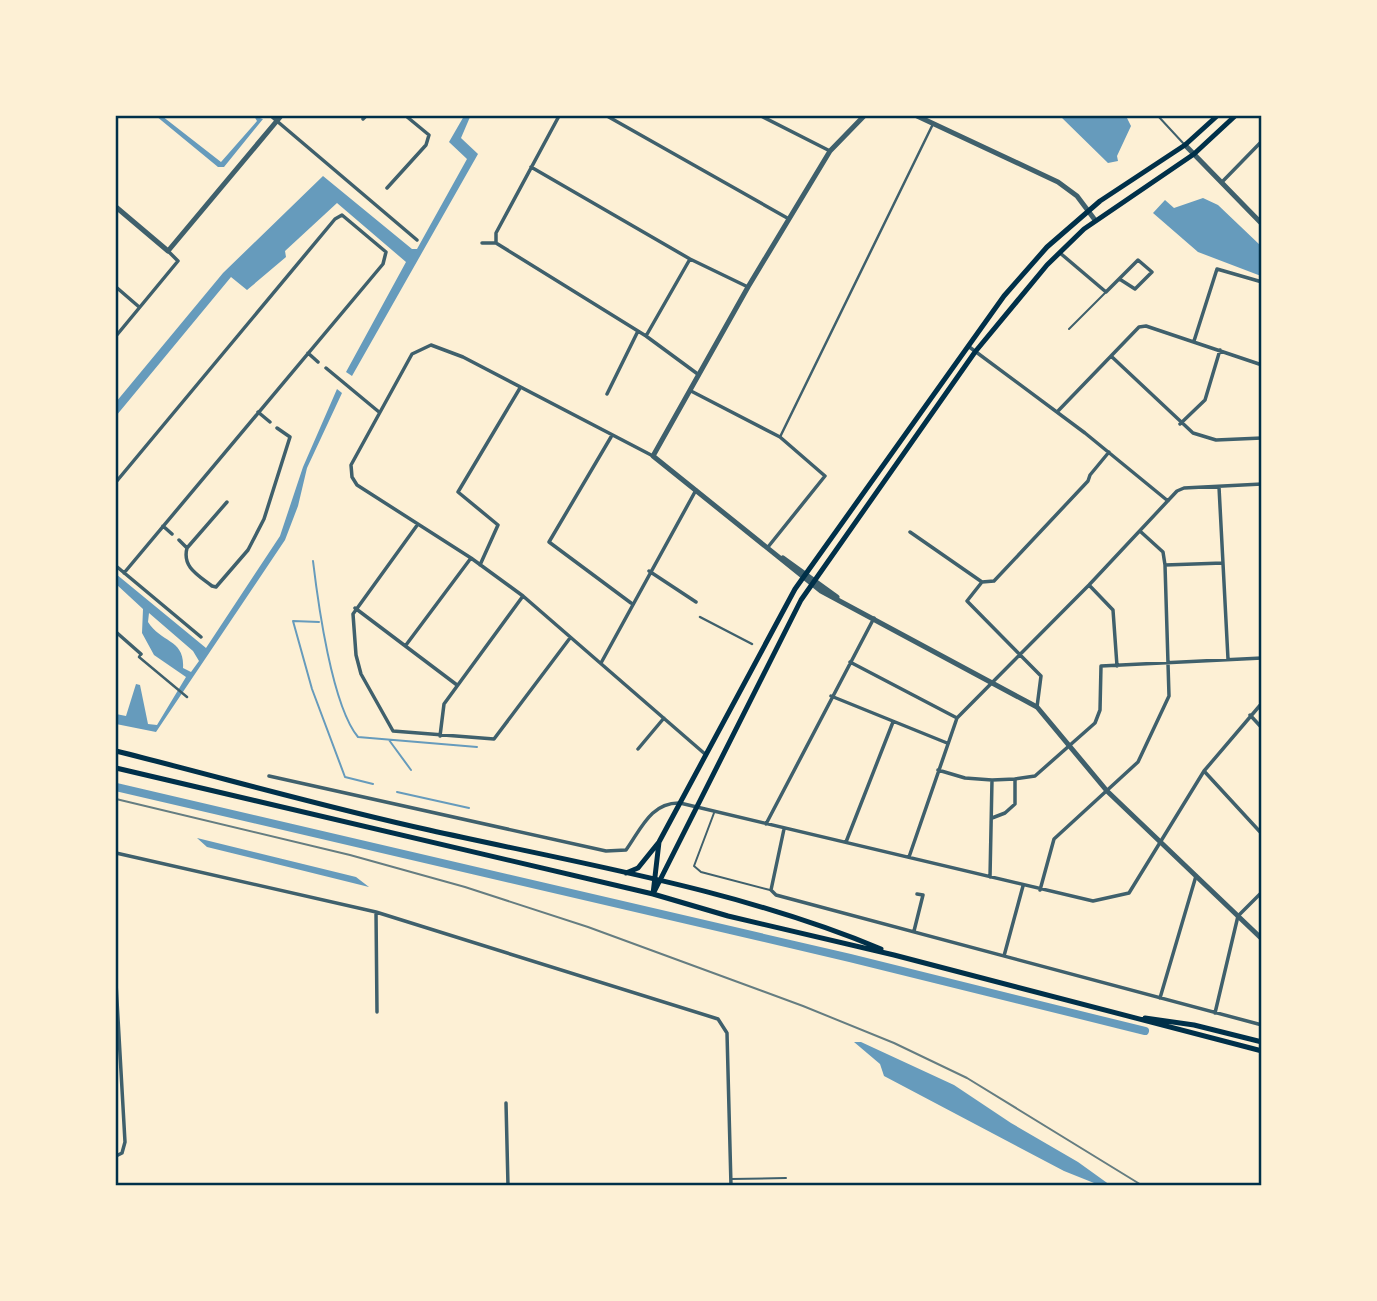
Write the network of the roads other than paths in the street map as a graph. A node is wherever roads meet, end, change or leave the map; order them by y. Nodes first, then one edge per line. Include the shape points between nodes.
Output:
1 (271, 116) edge
2 (406, 116) edge
3 (559, 116) edge
4 (607, 116) edge
5 (761, 116) edge
6 (864, 116) edge
7 (918, 116) edge
8 (1158, 116) edge
9 (1217, 116) edge
10 (1235, 116) edge
11 (279, 118) edge
12 (934, 123) junction
13 (1262, 141) edge
14 (1185, 145) junction
15 (830, 151) junction
16 (1194, 154) junction
17 (531, 167) junction
18 (1222, 182) junction
19 (387, 188) dead end
20 (379, 197) dead end
21 (374, 203) junction
22 (116, 207) edge
23 (1088, 211) junction
24 (789, 219) junction
25 (1095, 220) junction
26 (1262, 224) edge
27 (417, 240) dead end
28 (482, 243) dead end
29 (496, 243) junction
30 (168, 251) junction
31 (1059, 252) junction
32 (690, 258) junction
33 (1121, 280) junction
34 (1262, 282) edge
35 (116, 287) edge
36 (748, 287) junction
37 (1106, 292) junction
38 (138, 306) junction
39 (1069, 329) dead end
40 (638, 331) junction
41 (116, 335) edge
42 (646, 336) junction
43 (1194, 341) junction
44 (968, 346) junction
45 (1220, 350) junction
46 (975, 352) junction
47 (308, 353) junction
48 (1111, 356) junction
49 (318, 362) dead end
50 (1262, 365) edge
51 (326, 368) dead end
52 (699, 375) junction
53 (520, 388) junction
54 (691, 391) junction
55 (607, 394) dead end
56 (1058, 411) junction
57 (258, 412) junction
58 (379, 412) junction
59 (270, 422) dead end
60 (1180, 424) junction
61 (277, 428) dead end
62 (611, 437) junction
63 (779, 437) junction
64 (1262, 438) edge
65 (1109, 452) junction
66 (653, 456) junction
67 (116, 482) edge
68 (1262, 484) edge
69 (1219, 487) junction
70 (696, 488) junction
71 (1168, 501) junction
72 (227, 502) dead end
73 (418, 524) junction
74 (163, 526) junction
75 (910, 532) dead end
76 (1141, 532) junction
77 (172, 534) dead end
78 (179, 541) dead end
79 (768, 547) junction
80 (187, 548) junction
81 (471, 558) junction
82 (783, 558) junction
83 (1223, 564) junction
84 (480, 565) junction
85 (1165, 565) junction
86 (116, 566) edge
87 (649, 571) junction
88 (124, 573) junction
89 (805, 575) junction
90 (813, 581) junction
91 (982, 582) junction
92 (1089, 585) junction
93 (523, 596) junction
94 (696, 602) dead end
95 (631, 603) junction
96 (355, 608) junction
97 (700, 617) dead end
98 (874, 617) junction
99 (116, 632) edge
100 (201, 637) dead end
101 (570, 638) junction
102 (752, 644) dead end
103 (406, 645) junction
104 (141, 654) joint
105 (1021, 654) junction
106 (1262, 658) edge
107 (1228, 659) junction
108 (850, 662) junction
109 (1169, 662) junction
110 (601, 663) junction
111 (1117, 666) junction
112 (993, 682) junction
113 (457, 685) junction
114 (186, 696) dead end
115 (831, 696) junction
116 (1262, 704) edge
117 (1037, 707) junction
118 (1250, 715) junction
119 (664, 718) junction
120 (957, 718) junction
121 (893, 722) junction
122 (1262, 728) edge
123 (440, 736) junction
124 (947, 743) junction
125 (1068, 747) junction
126 (638, 749) dead end
127 (116, 751) edge
128 (705, 754) junction
129 (116, 768) edge
130 (938, 770) junction
131 (1203, 771) junction
132 (269, 776) dead end
133 (1015, 779) junction
134 (992, 780) junction
135 (1107, 791) junction
136 (680, 803) junction
137 (694, 807) junction
138 (714, 812) junction
139 (992, 818) junction
140 (766, 824) junction
141 (784, 829) junction
142 (1262, 834) edge
143 (1159, 841) junction
144 (659, 842) junction
145 (846, 842) junction
146 (116, 853) edge
147 (909, 857) junction
148 (625, 873) junction
149 (1196, 876) junction
150 (990, 877) junction
151 (653, 880) junction
152 (662, 881) junction
153 (1023, 886) junction
154 (771, 890) junction
155 (1040, 890) junction
156 (1262, 892) edge
157 (653, 894) junction
158 (917, 894) dead end
159 (376, 912) junction
160 (1238, 916) junction
161 (914, 931) junction
162 (1262, 939) edge
163 (894, 955) junction
164 (1004, 956) junction
165 (116, 983) edge
166 (1160, 998) junction
167 (377, 1012) dead end
168 (1216, 1013) junction
169 (1138, 1018) junction
170 (1262, 1025) edge
171 (1262, 1042) edge
172 (1262, 1051) edge
173 (506, 1103) dead end
174 (116, 1156) edge
175 (786, 1178) dead end
176 (731, 1179) junction
177 (508, 1185) edge
178 (731, 1185) edge

1 - 11 street
2 - 19 street via 429,135 426,145
3 - 17 street
4 - 24 street
5 - 15 street
6 - 15 street
7 - 12 street
8 - 14 lane
9 - 14 main road
10 - 16 main road
11 - 21 street
11 - 30 street
12 - 23 street via 1058,182
12 - 63 street
13 - 18 street
14 - 16 street
14 - 23 main road
15 - 24 street
16 - 18 street
16 - 25 main road
17 - 29 street via 496,233
17 - 32 street
18 - 26 street
20 - 21 street
21 - 27 street
22 - 30 street
23 - 25 street
23 - 44 main road via 1023,272
24 - 36 street
25 - 31 main road
28 - 29 street
29 - 40 street
30 - 38 street via 178,261
31 - 37 street
31 - 46 main road
32 - 36 street
32 - 42 street
33 - 33 street via 1135,289 1152,272 1138,260
33 - 37 street
34 - 43 street via 1217,269
35 - 38 street
36 - 52 street
37 - 39 lane
38 - 41 street
40 - 42 street
40 - 55 street
42 - 52 street
43 - 45 street
43 - 48 street via 1139,327
44 - 46 street
44 - 89 main road
45 - 50 street
45 - 60 street via 1205,400
46 - 56 street
46 - 90 main road
47 - 49 street
47 - 57 street
47 - 67 street via 386,258 386,252 342,215
48 - 56 street
48 - 60 street
51 - 58 street
52 - 54 street
53 - 58 street via 431,345 412,354
53 - 62 street
53 - 84 street via 458,492 498,525
54 - 63 street
54 - 66 street
56 - 65 street
57 - 59 street
57 - 74 street
58 - 73 street via 355,454 352,477 357,485
60 - 64 street via 1204,438
61 - 80 street via 290,437 264,519 248,550 216,587 187,566
62 - 66 street
62 - 95 street via 549,542
63 - 79 street via 825,476
65 - 71 street
65 - 91 street via 1088,481 994,581
66 - 70 street
68 - 69 street
69 - 71 street via 1184,488
69 - 83 street
70 - 79 street
70 - 87 street
71 - 76 street
72 - 80 street
73 - 81 street
73 - 96 street
74 - 77 street
74 - 88 street
75 - 91 street
76 - 85 street via 1163,552
76 - 92 street
78 - 80 street
79 - 82 street
81 - 84 street
81 - 103 street
82 - 89 street
82 - 89 street
83 - 85 street
83 - 107 street
84 - 93 street
85 - 109 street
86 - 88 street
87 - 94 street
87 - 95 street
88 - 100 street
89 - 90 street
89 - 128 main road
90 - 98 street
90 - 137 main road
91 - 105 street via 967,601
92 - 105 street
92 - 111 street via 1115,615
93 - 101 street
93 - 113 street
95 - 110 street
96 - 103 street
96 - 123 street via 360,674 393,731
97 - 102 street
98 - 108 street
98 - 112 street
99 - 104 street
101 - 110 street
101 - 123 street via 498,737
103 - 113 street
104 - 114 street via 139,657
105 - 112 street
105 - 117 street via 1041,676
106 - 107 street
107 - 109 street
108 - 115 street
108 - 120 street
109 - 111 street
109 - 135 street via 1169,696 1138,762
110 - 119 street
111 - 125 street via 1101,666 1100,710 1095,723
112 - 117 street
112 - 120 street
113 - 123 street via 442,707
115 - 121 street
115 - 140 street
116 - 118 street
117 - 125 street
118 - 122 street
118 - 131 street
119 - 126 street
119 - 128 street
120 - 124 street
121 - 124 street
121 - 145 street
124 - 130 street
125 - 133 street via 1035,776
125 - 135 street
127 - 148 main road via 339,809
128 - 136 main road
129 - 157 main road
130 - 134 street
130 - 147 street
131 - 142 street
131 - 143 street
132 - 136 street via 606,851 626,850 657,807
133 - 134 street
133 - 139 street via 1014,804
134 - 139 street
135 - 143 street
135 - 155 street via 1054,838
136 - 137 street
136 - 144 main road
137 - 138 street
137 - 152 main road
138 - 140 street
138 - 154 lane via 694,866 701,872
139 - 150 street
140 - 141 street
141 - 145 street
141 - 154 street
143 - 149 street
143 - 155 street via 1129,893 1087,901
144 - 148 main road via 638,868
144 - 151 main road
145 - 147 street
146 - 159 street
147 - 150 street
148 - 151 main road
149 - 160 street
149 - 166 street
150 - 153 street
151 - 152 main road
151 - 157 main road
152 - 157 main road
152 - 163 main road via 827,927
153 - 155 street
153 - 164 street
154 - 161 street
156 - 160 street
157 - 163 main road
158 - 161 street via 923,895
159 - 167 street
159 - 176 street via 719,1019 727,1033
160 - 162 street
160 - 168 street
161 - 164 street
163 - 169 main road
164 - 166 street
165 - 174 street via 125,1142
166 - 168 street
168 - 170 street
169 - 171 main road via 1194,1025
169 - 172 main road
173 - 177 street
175 - 176 lane
176 - 178 street

